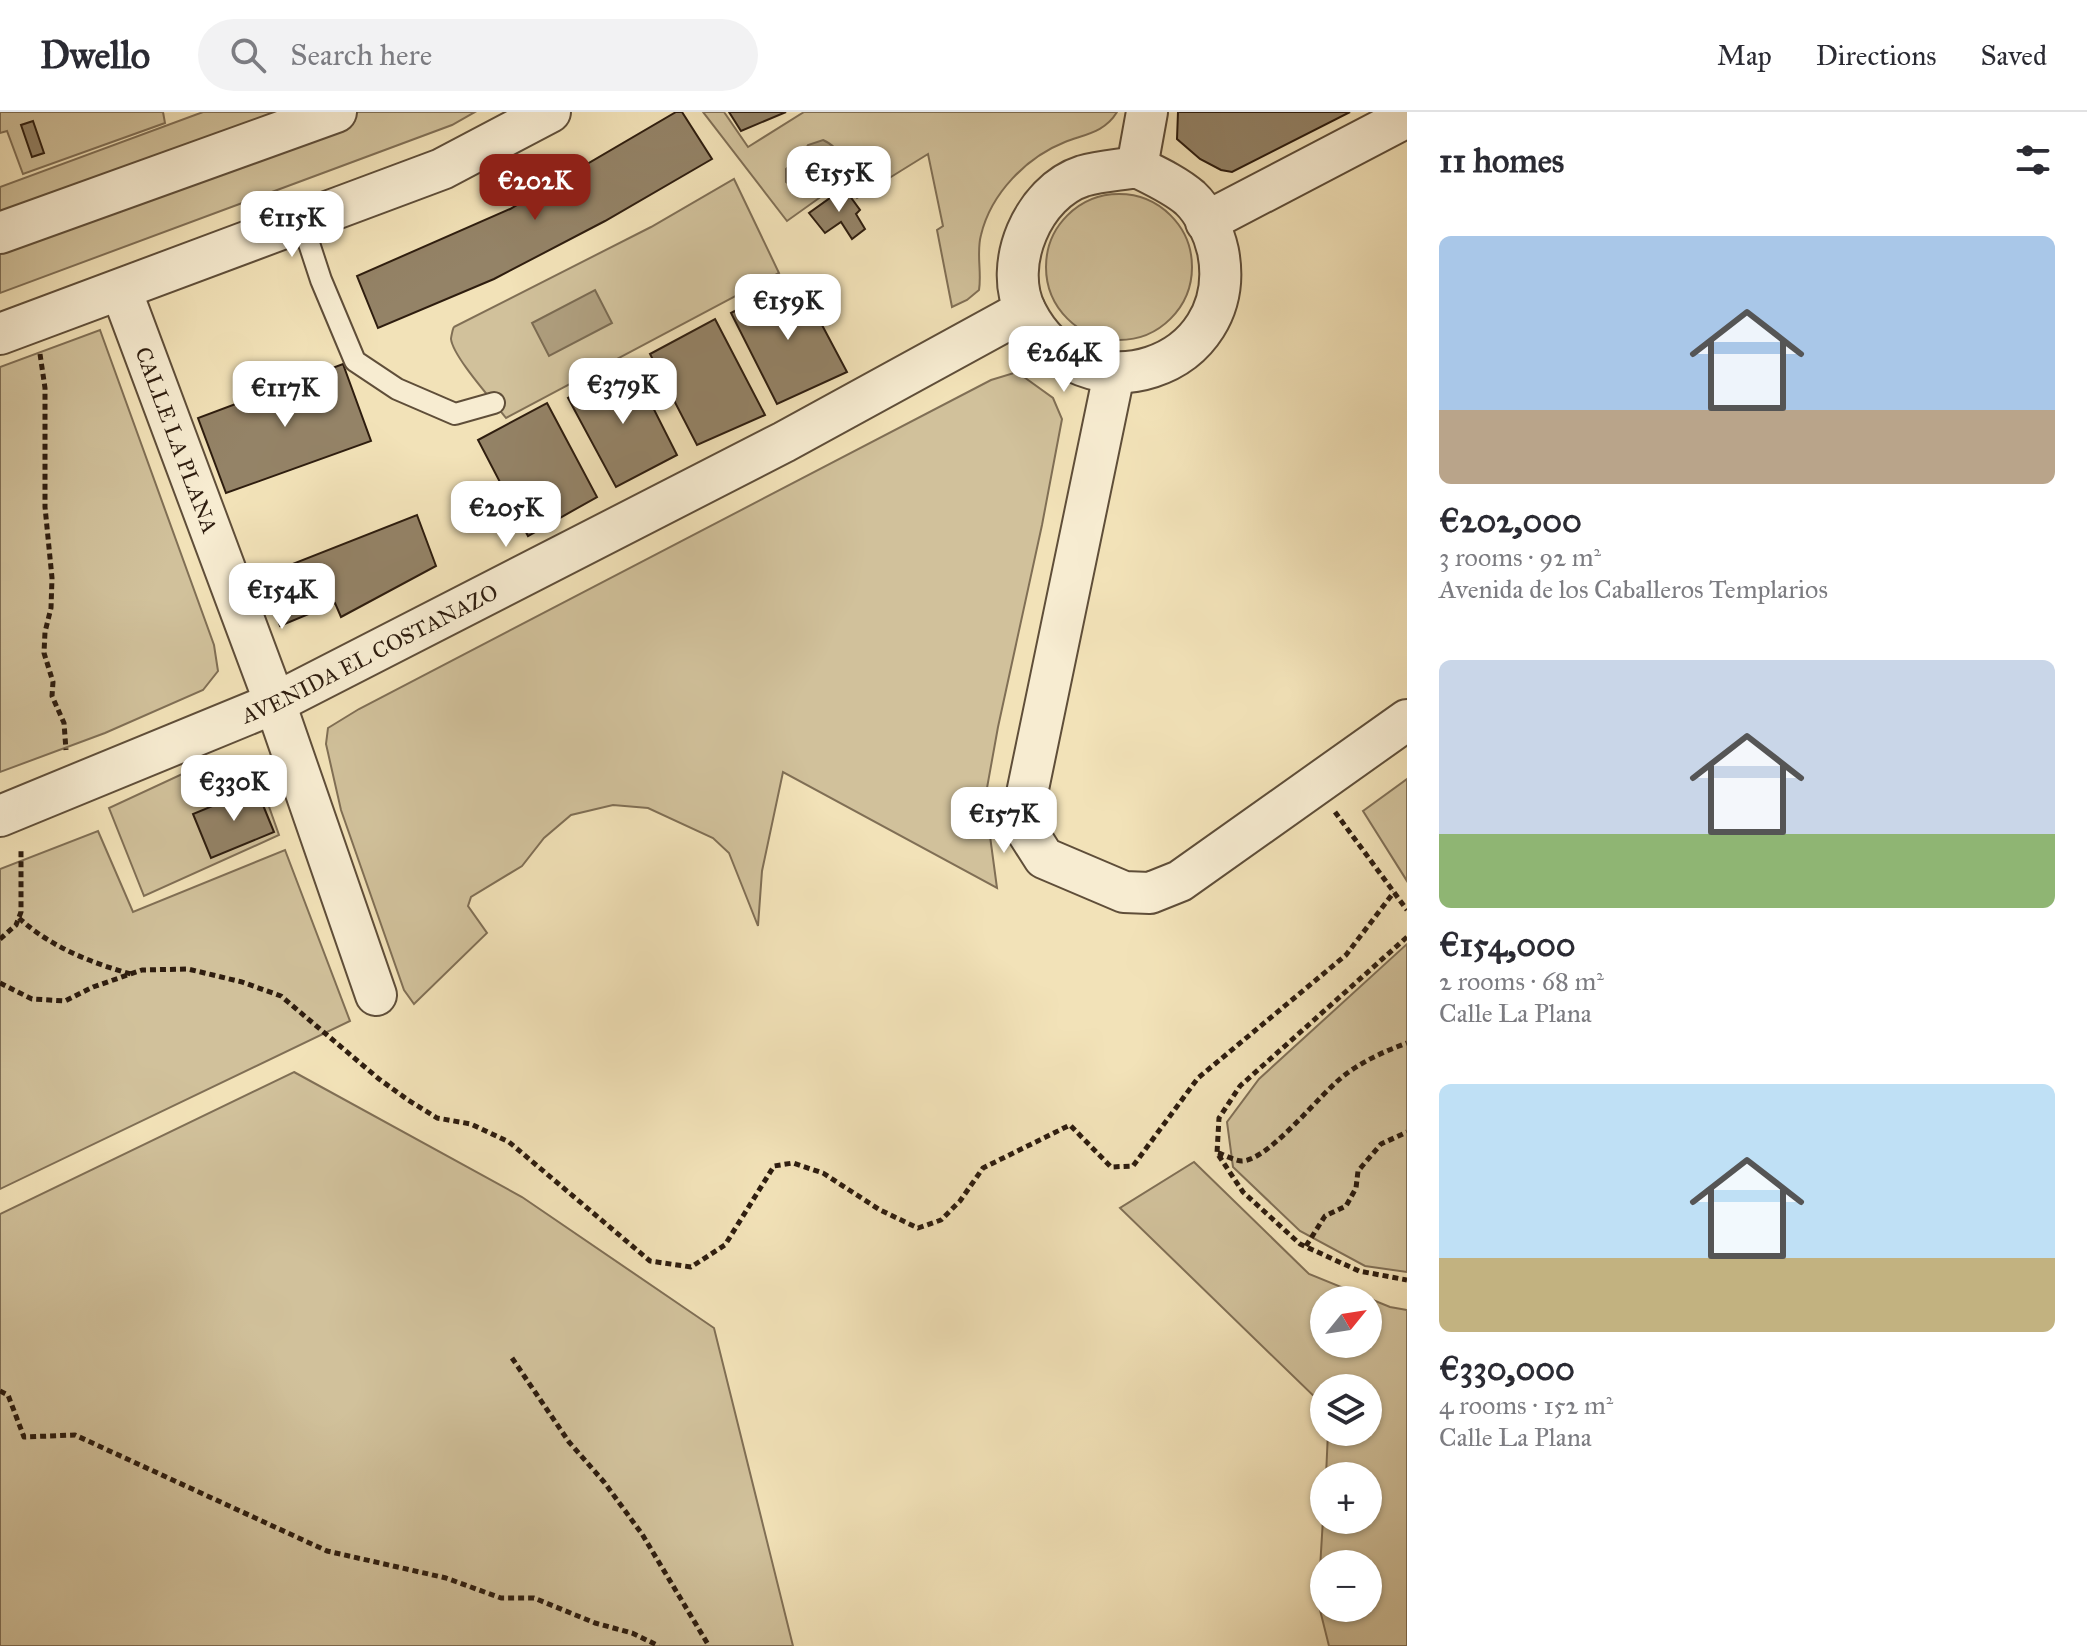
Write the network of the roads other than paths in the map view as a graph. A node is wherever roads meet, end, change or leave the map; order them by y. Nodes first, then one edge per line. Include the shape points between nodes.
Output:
1 (336, 112) edge
2 (550, 112) edge
3 (1147, 112) edge
4 (1407, 117) edge
5 (1137, 167) junction
6 (302, 222) junction
7 (1206, 222) junction
8 (0, 233) edge
9 (121, 290) junction
10 (1025, 310) junction
11 (16, 328) edge
12 (1114, 374) junction
13 (494, 403) dead end
14 (275, 703) junction
15 (1407, 720) edge
16 (11, 832) edge
17 (376, 995) dead end

1 - 8 street
2 - 6 street via 442,169
3 - 5 street
4 - 7 street
5 - 7 street via 1191,199
5 - 10 street via 1081,177 1046,200 1026,231 1017,270
6 - 9 street
6 - 13 lane via 355,361 397,389 455,414
7 - 12 street via 1222,271 1213,312 1191,345 1158,367
9 - 11 street
9 - 14 street, CALLE LA PLANA
10 - 12 street via 1048,345 1080,366
10 - 14 street, AVENIDA EL COSTANAZO via 784,442
12 - 15 street via 1024,808 1028,833 1044,858 1124,892 1150,893 1180,881
14 - 16 street, AVENIDA EL COSTANAZO via 79,785
14 - 17 street, CALLE LA PLANA

